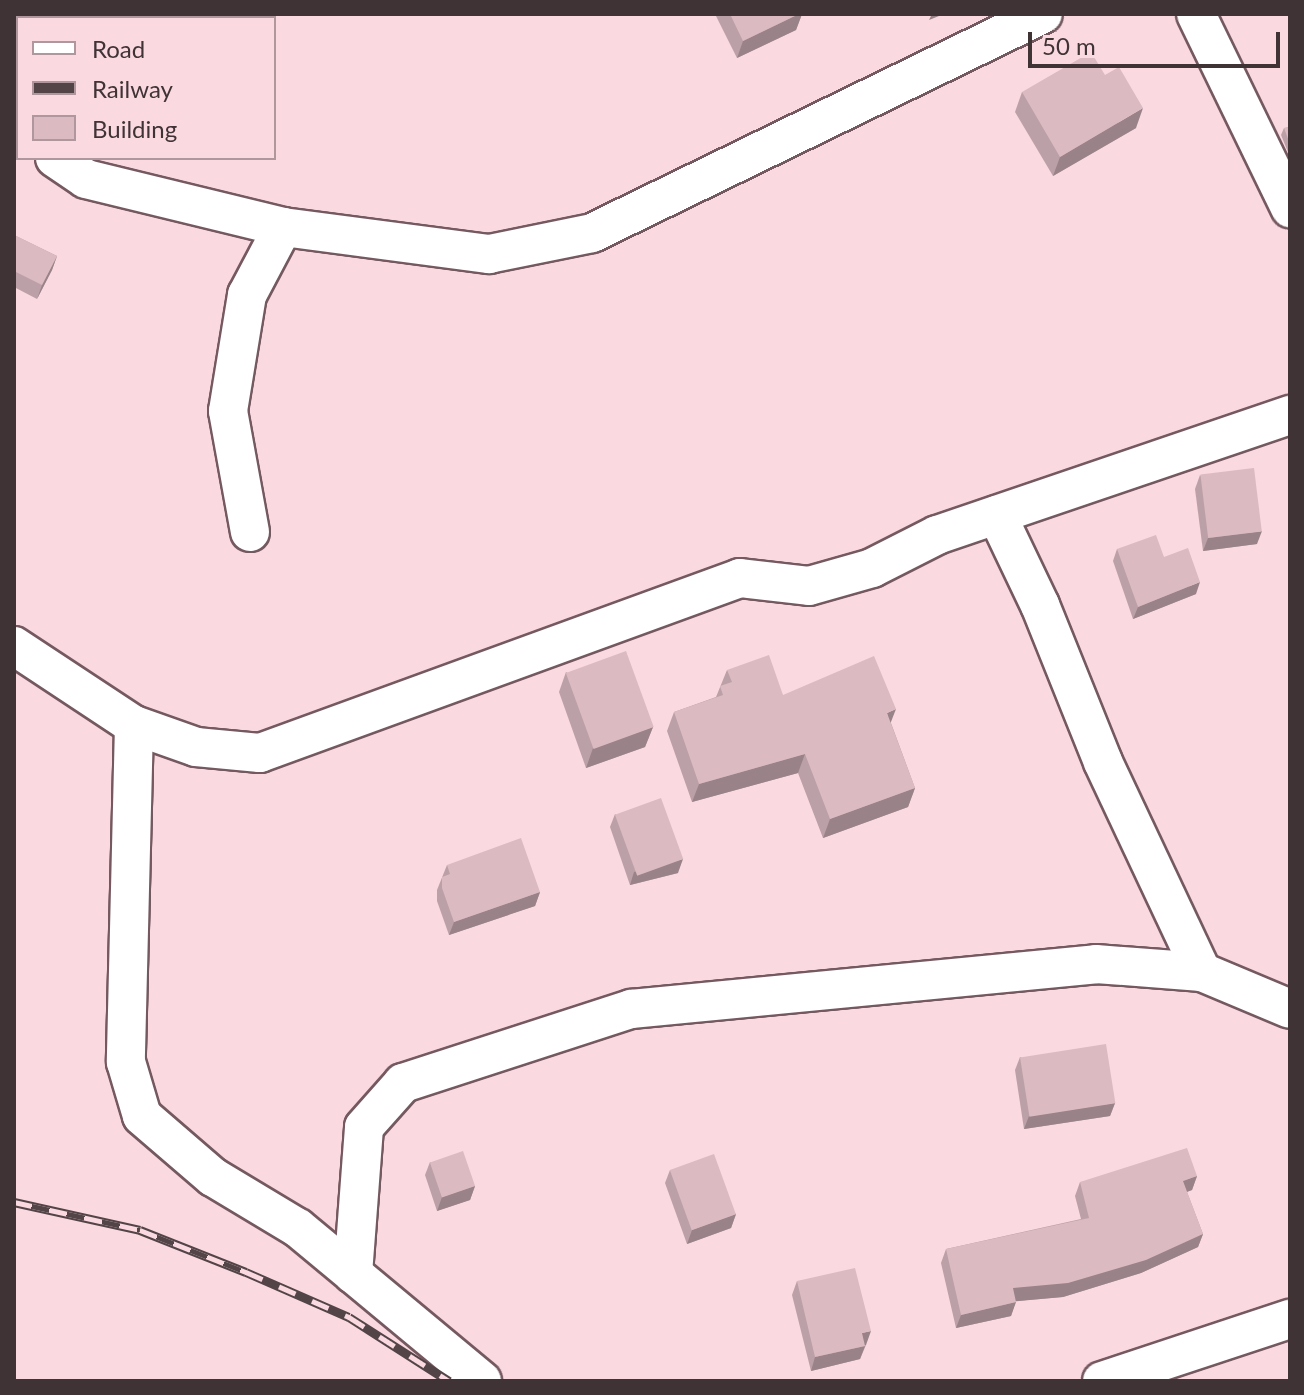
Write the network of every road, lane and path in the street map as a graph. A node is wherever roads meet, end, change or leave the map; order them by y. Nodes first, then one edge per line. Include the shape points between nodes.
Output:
1 (1043, 14) edge
2 (1196, 14) edge
3 (58, 160) edge
4 (1290, 208) edge
5 (283, 227) junction
6 (1290, 415) edge
7 (997, 515) junction
8 (250, 532) dead end
9 (14, 646) edge
10 (134, 725) junction
11 (1202, 972) junction
12 (1290, 1009) edge
13 (353, 1274) junction
14 (1290, 1319) edge
15 (482, 1381) edge
16 (1102, 1381) edge

1 - 5 street via 592,233 489,254
2 - 4 street
3 - 5 street via 86,179
5 - 8 street via 247,295 228,411
6 - 7 street
7 - 10 street via 937,535 872,568 809,586 740,578 260,753 196,747
7 - 11 street
9 - 10 street
10 - 13 street via 126,1062 142,1116 213,1177 298,1228
11 - 12 street
11 - 13 street via 1096,964 631,1009 403,1083 364,1127
13 - 15 street
14 - 16 street

